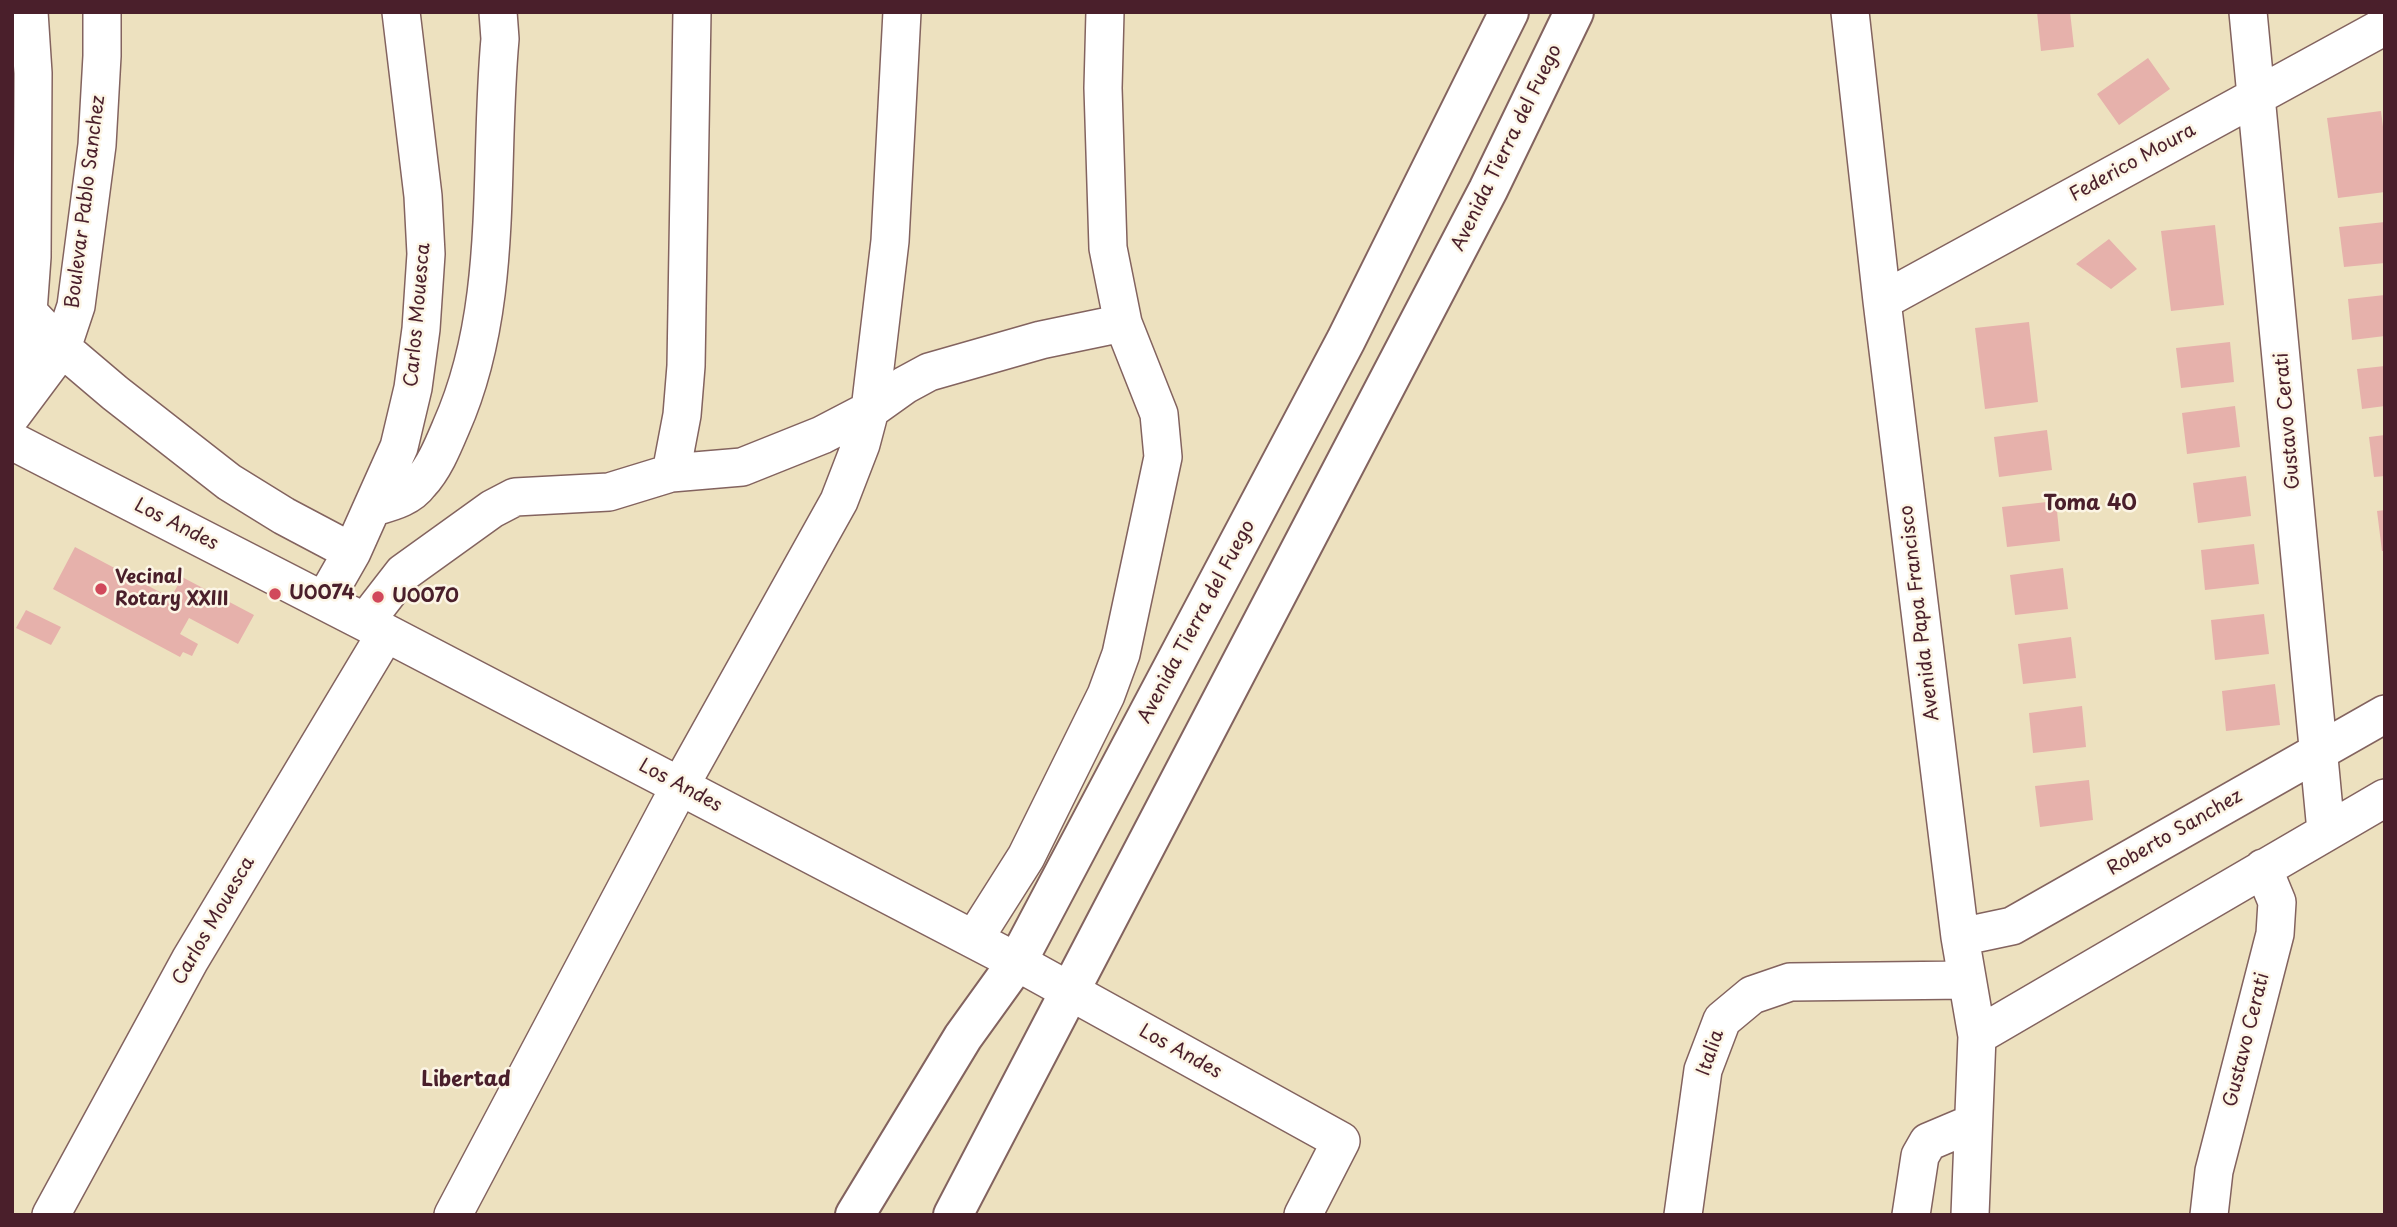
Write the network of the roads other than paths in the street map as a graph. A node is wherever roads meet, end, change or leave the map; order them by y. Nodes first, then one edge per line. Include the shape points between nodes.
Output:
1 (29, 12) edge
2 (102, 12) edge
3 (401, 12) edge
4 (498, 12) edge
5 (692, 12) edge
6 (902, 12) edge
7 (1105, 12) edge
8 (1508, 12) edge
9 (1574, 12) edge
10 (1850, 12) edge
11 (2248, 12) edge
12 (2385, 26) edge
13 (2257, 94) junction
14 (1882, 301) junction
15 (20, 308) edge
16 (1123, 323) junction
17 (62, 348) junction
18 (12, 378) edge
19 (870, 410) junction
20 (12, 415) edge
21 (12, 441) edge
22 (671, 473) junction
23 (374, 507) junction
24 (352, 552) junction
25 (324, 601) junction
26 (376, 627) junction
27 (2385, 713) edge
28 (2318, 751) junction
29 (680, 786) junction
30 (2385, 798) edge
31 (2326, 831) junction
32 (2263, 868) junction
33 (1959, 937) junction
34 (974, 939) junction
35 (1017, 962) junction
36 (1967, 980) junction
37 (1071, 991) junction
38 (1977, 1036) junction
39 (1973, 1123) junction
40 (51, 1215) edge
41 (453, 1215) edge
42 (855, 1215) edge
43 (953, 1215) edge
44 (1303, 1215) edge
45 (1683, 1215) edge
46 (1911, 1215) edge
47 (1970, 1215) edge
48 (2209, 1215) edge

1 - 15 street via 32,257
2 - 17 street, Boulevar Pablo Sanchez via 97,145 76,306
3 - 23 street, Carlos Mouesca via 423,196 425,267 413,388 399,447
4 - 23 street via 488,290 477,350 463,400 420,484 401,499
5 - 22 street via 686,366
6 - 19 street via 890,241
7 - 16 street via 1108,248
8 - 35 street, Avenida Tierra del Fuego via 1346,340
9 - 37 street, Avenida Tierra del Fuego via 1488,190
10 - 14 street, Avenida Papa Francisco
11 - 13 street, Gustavo Cerati
12 - 13 street, Federico Moura
13 - 14 street, Federico Moura
13 - 28 street, Gustavo Cerati
14 - 33 street, Avenida Papa Francisco
15 - 17 street
15 - 18 street
16 - 19 street, Carlos Mouesca via 1041,340 929,372
16 - 34 street via 1159,414 1164,457 1121,654 1106,695 1026,857
17 - 20 street, Boulevar Pablo Sanchez
17 - 24 street via 229,482
19 - 22 street, Carlos Mouesca via 742,467
19 - 29 street via 839,501
21 - 25 street, Los Andes
22 - 26 street, Carlos Mouesca via 609,492 515,497 492,509 403,573
23 - 24 street, Carlos Mouesca
24 - 25 street, Carlos Mouesca
25 - 26 street, Los Andes
26 - 29 street, Los Andes
26 - 40 street, Carlos Mouesca
27 - 28 street, Roberto Sanchez
28 - 31 street, Gustavo Cerati
28 - 33 street, Roberto Sanchez via 2012,926
29 - 34 street, Los Andes
29 - 41 street
30 - 31 street
31 - 32 street
32 - 38 street
32 - 48 street, Gustavo Cerati via 2277,902 2275,934 2214,1171
33 - 36 street, Avenida Papa Francisco
34 - 35 street, Los Andes
35 - 37 street, Los Andes
35 - 42 street, Avenida Tierra del Fuego via 962,1037
36 - 38 street, Avenida Papa Francisco
36 - 45 street, Italia via 1790,982 1752,995 1722,1020 1703,1070
37 - 43 street, Avenida Tierra del Fuego
37 - 44 street, Los Andes via 1341,1141
38 - 39 street, Avenida Papa Francisco
39 - 46 street via 1928,1142 1920,1156
39 - 47 street, Avenida Papa Francisco

